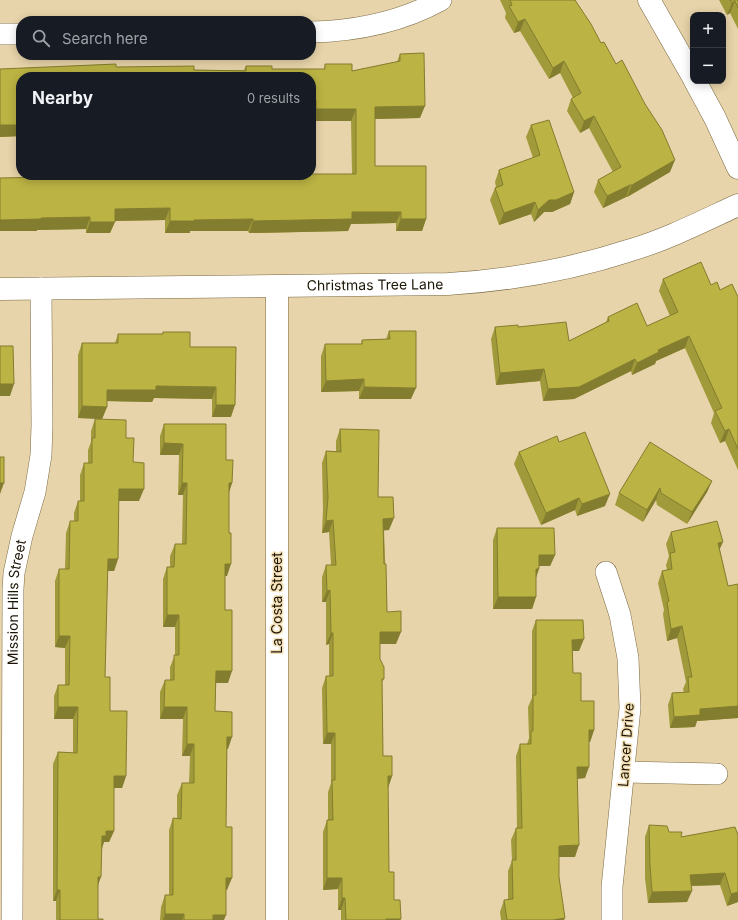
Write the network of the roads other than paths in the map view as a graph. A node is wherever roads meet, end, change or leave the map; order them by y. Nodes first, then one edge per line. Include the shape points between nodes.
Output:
1 (441, 0) edge
2 (649, 0) edge
3 (316, 32) edge
4 (0, 34) edge
5 (16, 34) edge
6 (690, 72) edge
7 (697, 84) edge
8 (738, 168) edge
9 (738, 205) edge
10 (277, 287) junction
11 (41, 288) junction
12 (0, 289) edge
13 (606, 572) dead end
14 (7, 573) edge
15 (624, 772) junction
16 (717, 774) dead end
17 (6, 834) edge
18 (12, 920) edge
19 (277, 920) edge
20 (612, 920) edge

1 - 3 street via 396,20 365,28
2 - 6 street
4 - 5 street
7 - 8 street
9 - 10 street, Christmas Tree Lane via 676,234 632,250 542,274 448,284
10 - 11 street, Christmas Tree Lane
10 - 19 street, La Costa Street
11 - 12 street, Christmas Tree Lane
11 - 14 street, Mission Hills Street via 41,454 35,492 22,536
13 - 15 street, Lancer Drive via 620,615 628,658 630,708
14 - 17 street, Mission Hills Street via 13,589
15 - 16 street
15 - 20 street, Lancer Drive via 612,887
17 - 18 street, Mission Hills Street

